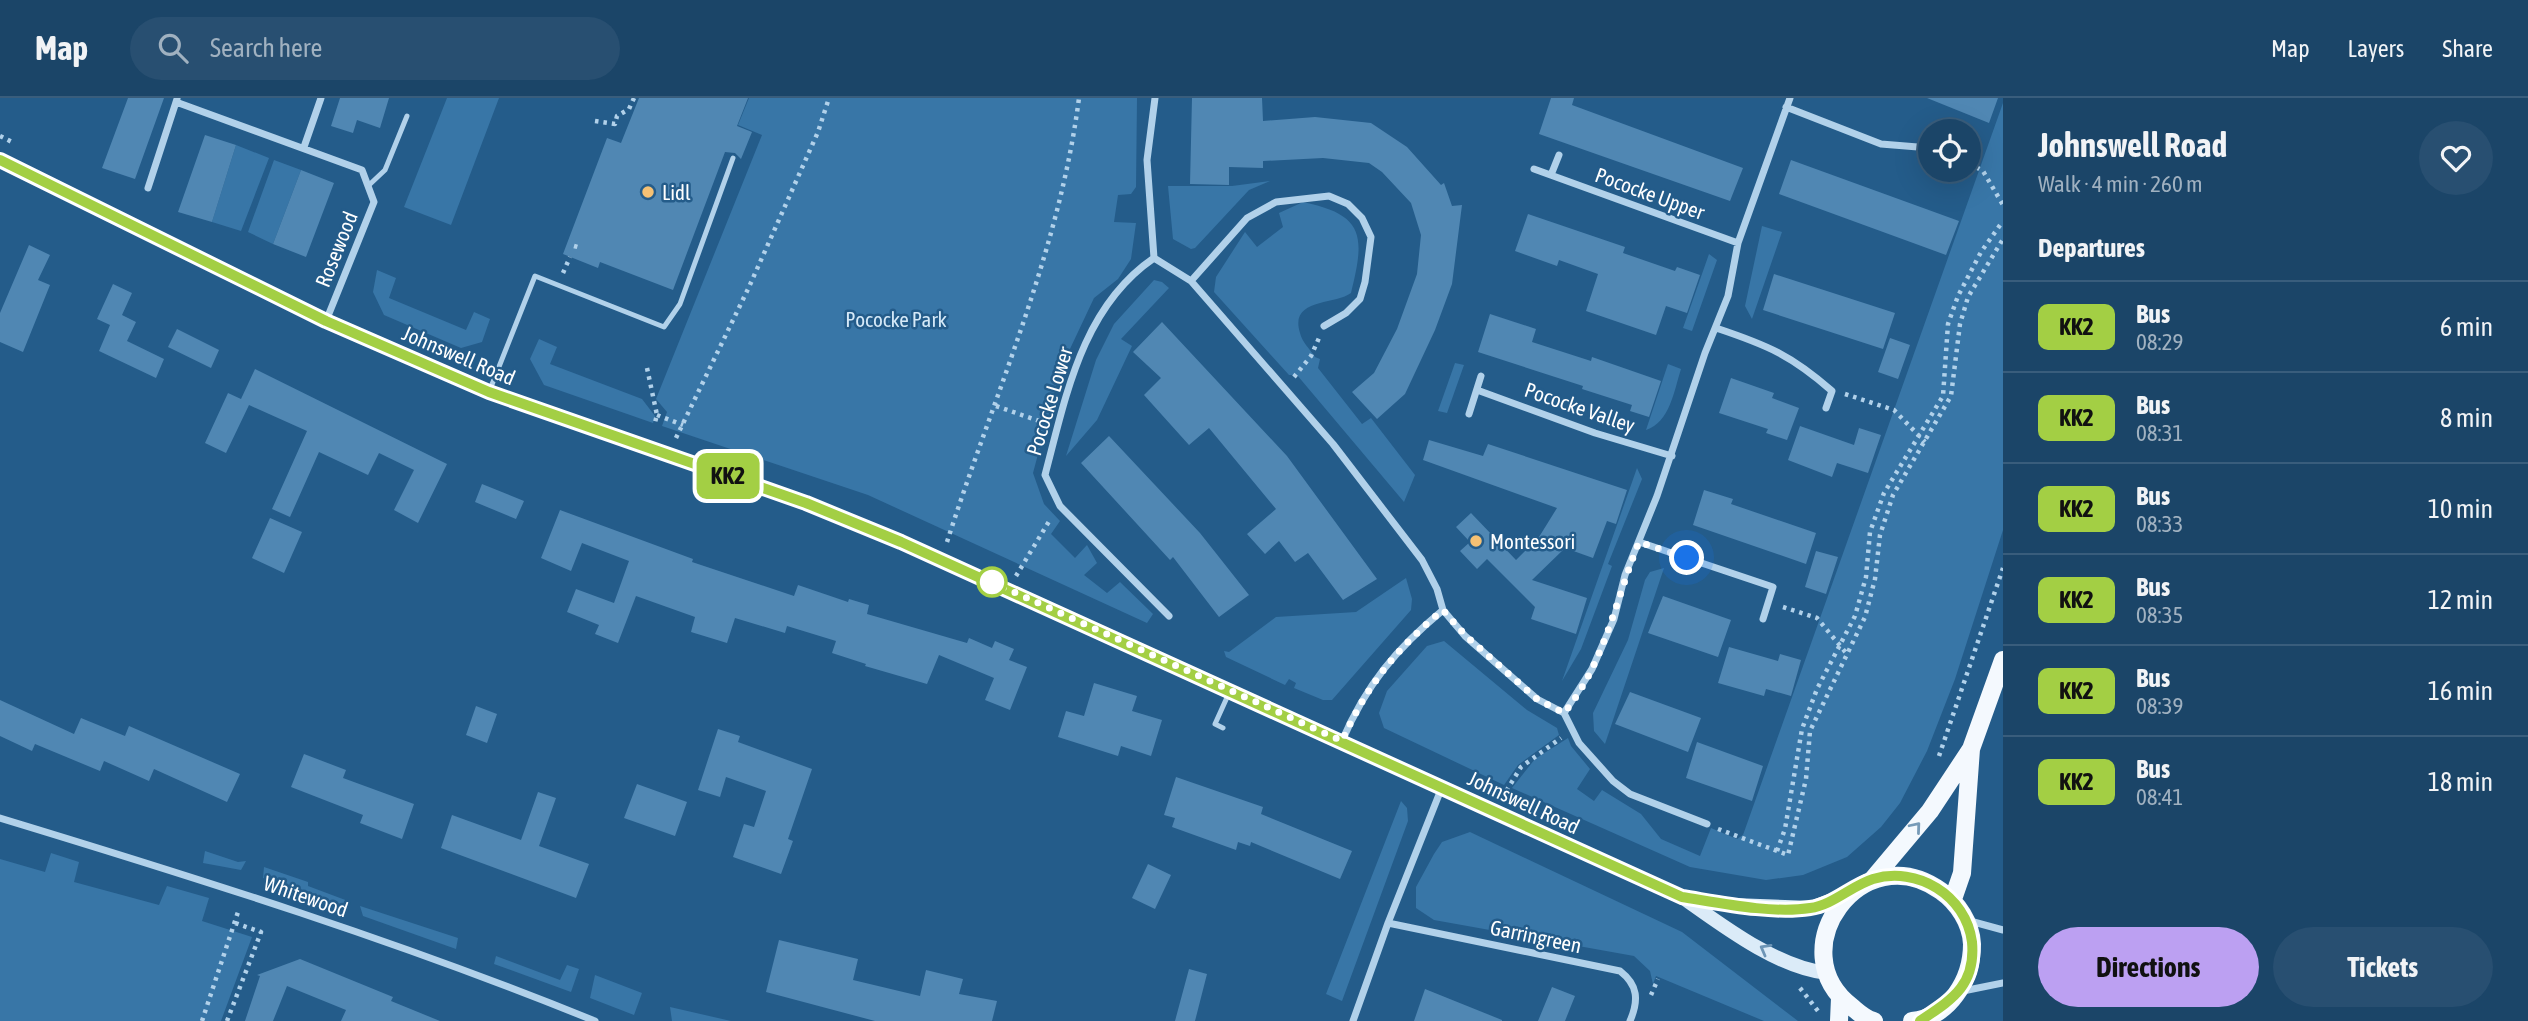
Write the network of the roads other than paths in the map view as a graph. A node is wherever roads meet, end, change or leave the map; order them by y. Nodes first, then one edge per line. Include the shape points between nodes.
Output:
1 (321, 98) edge
2 (1156, 98) edge
3 (1790, 98) edge
4 (177, 100) edge
5 (1786, 107) junction
6 (407, 116) dead end
7 (304, 147) junction
8 (1918, 147) edge
9 (1559, 155) dead end
10 (733, 158) dead end
11 (0, 160) edge
12 (1534, 169) dead end
13 (1551, 175) junction
14 (368, 186) junction
15 (148, 188) dead end
16 (1738, 243) junction
17 (1154, 258) junction
18 (1191, 281) junction
19 (326, 321) junction
20 (1324, 327) road end
21 (1716, 328) junction
22 (1481, 376) dead end
23 (1477, 390) junction
24 (489, 392) junction
25 (1826, 408) dead end
26 (1469, 414) dead end
27 (1672, 456) junction
28 (1639, 542) junction
29 (1443, 610) junction
30 (1169, 616) dead end
31 (1763, 619) dead end
32 (2003, 660) edge
33 (1230, 690) junction
34 (1564, 713) junction
35 (1223, 728) dead end
36 (1342, 741) junction
37 (1971, 749) junction
38 (1442, 787) junction
39 (0, 818) edge
40 (1709, 825) road end
41 (1872, 880) junction
42 (1848, 894) junction
43 (1682, 897) junction
44 (1953, 899) junction
45 (1966, 919) junction
46 (1388, 923) junction
47 (2003, 930) edge
48 (1828, 973) junction
49 (2003, 983) edge
50 (1959, 992) junction
51 (1840, 998) junction
52 (595, 1021) edge
53 (1353, 1021) edge
54 (1630, 1021) edge
55 (1839, 1021) edge
56 (1874, 1021) edge
57 (1918, 1021) edge

1 - 7 street
2 - 17 street via 1147,160
3 - 5 street
4 - 7 street, Rosewood
4 - 15 street, Rosewood
5 - 8 street via 1881,144
5 - 16 street
6 - 14 lane via 385,170
7 - 14 street, Rosewood via 362,170
9 - 13 street
10 - 24 lane via 681,304 664,327 535,276
11 - 19 street, Johnswell Road
12 - 13 street, Pococke Upper
13 - 16 street, Pococke Upper
14 - 19 street, Rosewood via 374,202
16 - 21 street via 1728,296
17 - 18 street
17 - 30 street, Pococke Lower via 1137,269 1101,309 1079,355 1045,475 1060,506
18 - 20 street via 1247,218 1276,202 1329,196 1348,204 1371,237 1360,299
18 - 29 street via 1333,444 1422,560
19 - 24 street, Johnswell Road
21 - 25 street via 1772,346 1803,365 1832,391
21 - 27 street
22 - 23 street
23 - 26 street
23 - 27 street, Pococke Valley
24 - 33 street, Johnswell Road via 806,503
27 - 28 street
28 - 31 street via 1773,587
28 - 34 street via 1606,638
29 - 34 street via 1537,699
29 - 36 street via 1376,676
32 - 37 main road
33 - 35 lane via 1215,724
33 - 36 street, Johnswell Road
34 - 40 street via 1579,743 1613,781 1630,794
36 - 38 street, Johnswell Road
41 -> 37 main road via 1930,811
37 - 44 main road via 1962,873
38 - 43 street, Johnswell Road
38 - 46 street
39 - 52 street, Whitewood via 242,891
41 - 42 main road
41 - 44 main road via 1905,876 1928,882
42 - 43 street, Johnswell Road via 1811,908 1734,905
42 - 48 main road via 1830,918 1824,941
48 -> 43 street, Johnswell Road via 1804,971 1721,926
44 - 45 main road
45 - 47 street
45 - 50 main road via 1972,943 1969,971
46 - 53 street
46 - 54 street, Garringreen via 1620,971 1633,981 1637,994
48 - 51 main road
49 - 50 street
50 - 57 main road via 1946,1006
51 - 55 main road
51 - 56 main road

